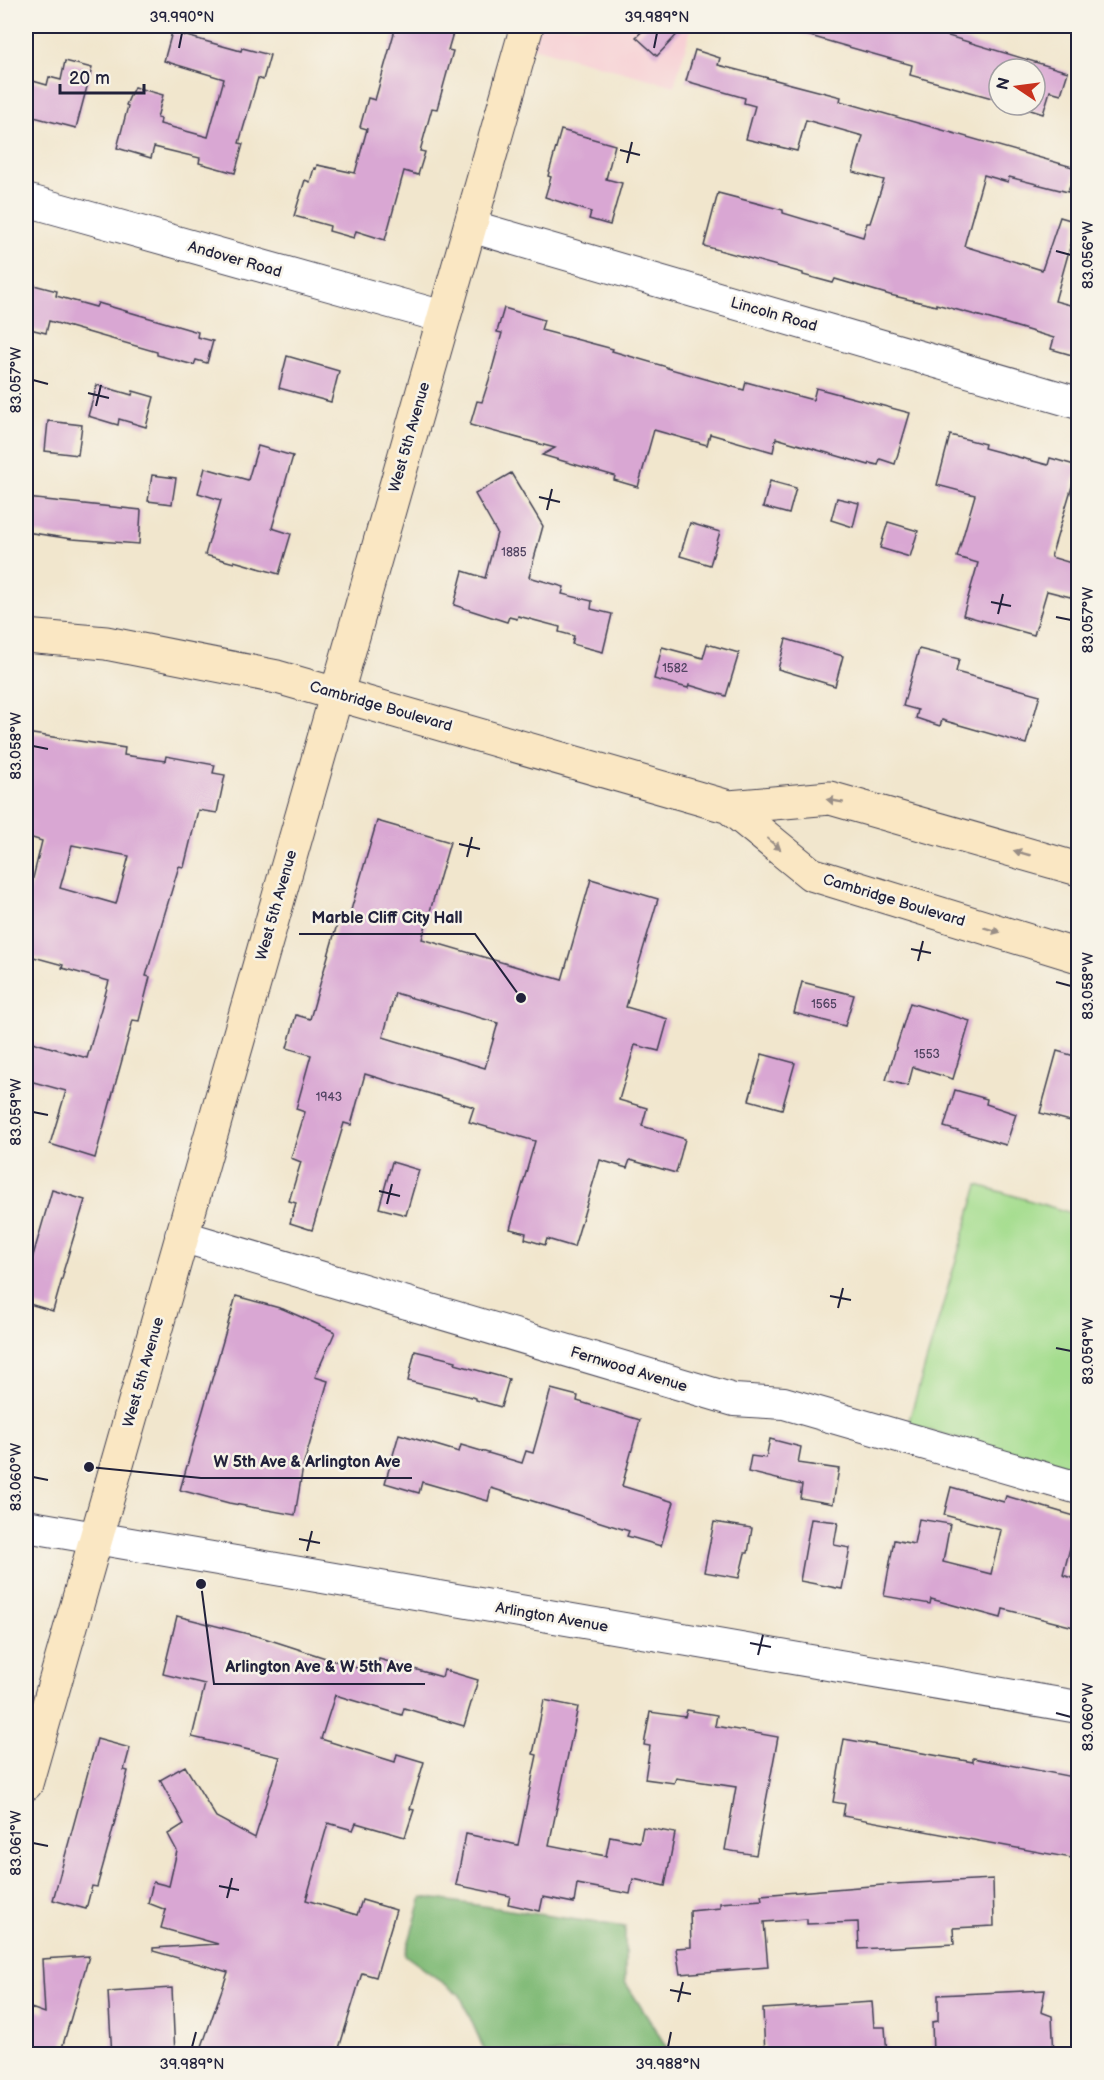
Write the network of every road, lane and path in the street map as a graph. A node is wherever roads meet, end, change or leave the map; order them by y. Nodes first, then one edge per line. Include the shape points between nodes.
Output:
1 (527, 26) edge
2 (26, 200) edge
3 (470, 226) junction
4 (444, 317) junction
5 (1078, 403) edge
6 (26, 636) edge
7 (336, 694) junction
8 (729, 807) junction
9 (1078, 869) edge
10 (1078, 956) edge
11 (182, 1236) junction
12 (1078, 1488) edge
13 (26, 1526) edge
14 (96, 1538) junction
15 (1078, 1707) edge
16 (26, 1784) edge

1 - 3 main road, West 5th Avenue
2 - 4 street, Andover Road
3 - 4 main road, West 5th Avenue
3 - 5 street, Lincoln Road
4 - 7 main road, West 5th Avenue
6 - 7 main road, Cambridge Boulevard via 106,643 277,677
7 - 8 main road, Cambridge Boulevard
7 - 11 main road, West 5th Avenue
9 -> 8 main road, Cambridge Boulevard via 830,798
8 -> 10 main road, Cambridge Boulevard via 811,874
11 - 12 street, Fernwood Avenue via 734,1400 784,1403
11 - 14 main road, West 5th Avenue
13 - 14 street, Arlington Avenue
14 - 15 street, Arlington Avenue
14 - 16 main road, West 5th Avenue

